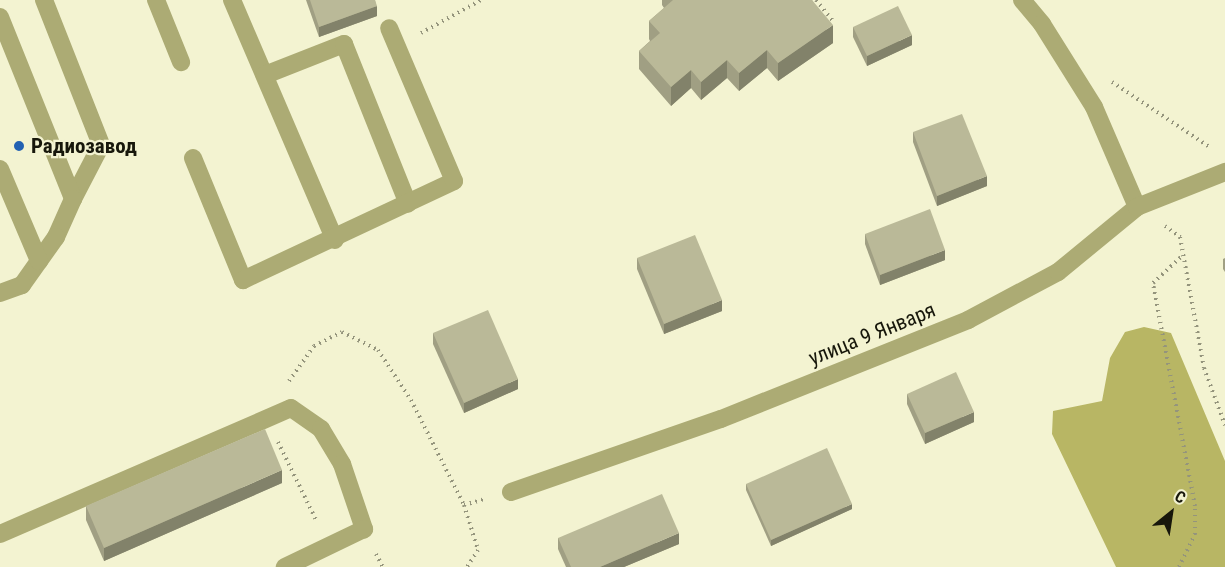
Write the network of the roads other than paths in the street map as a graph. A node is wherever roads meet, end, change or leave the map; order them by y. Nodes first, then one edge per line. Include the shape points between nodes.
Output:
1 (44, 0) edge
2 (156, 0) edge
3 (232, 0) edge
4 (1022, 0) edge
5 (0, 17) edge
6 (389, 28) dead end
7 (181, 62) dead end
8 (265, 75) junction
9 (193, 158) dead end
10 (0, 169) edge
11 (1225, 172) edge
12 (72, 198) junction
13 (408, 204) junction
14 (1137, 207) junction
15 (335, 240) junction
16 (39, 261) junction
17 (0, 293) edge
18 (511, 492) road end
19 (0, 534) edge
20 (285, 567) edge

1 - 12 street via 101,146
2 - 7 street
3 - 8 street
4 - 14 street via 1042,24 1094,107
5 - 12 street
6 - 13 street via 454,181
8 - 13 street via 344,44
8 - 15 street
9 - 15 street via 243,280
10 - 16 street
11 - 14 street, улица 9 Января
12 - 16 street via 56,237
13 - 15 street
14 - 18 street, улица 9 Января via 1058,272 968,320 722,418
16 - 17 street via 22,285
19 - 20 street via 291,408 321,429 342,464 364,529

